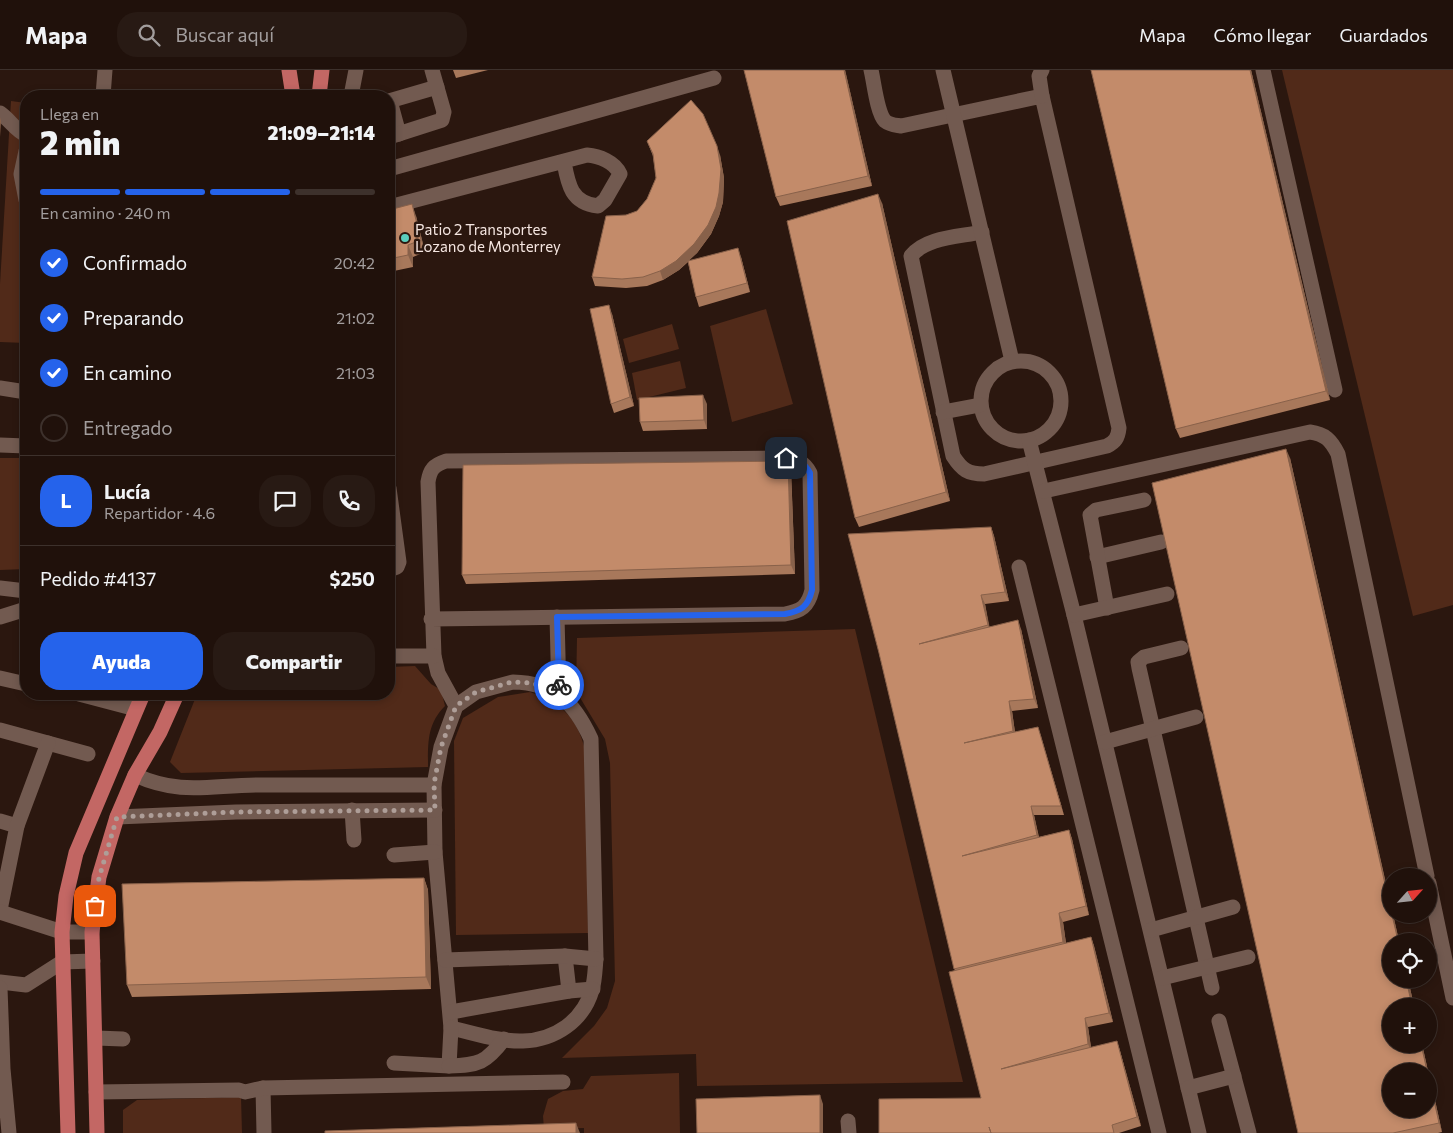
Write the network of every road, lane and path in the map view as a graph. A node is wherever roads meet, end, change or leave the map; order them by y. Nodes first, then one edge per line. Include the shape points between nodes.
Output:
1 (105, 70) edge
2 (289, 70) edge
3 (322, 70) edge
4 (356, 70) edge
5 (432, 70) edge
6 (871, 70) edge
7 (943, 70) edge
8 (1042, 70) edge
9 (1263, 70) edge
10 (714, 78) dead end
11 (437, 87) junction
12 (103, 90) edge
13 (287, 90) edge
14 (292, 90) edge
15 (320, 90) edge
16 (352, 90) edge
17 (1042, 96) junction
18 (395, 99) edge
19 (0, 113) edge
20 (954, 116) junction
21 (20, 132) edge
22 (395, 135) edge
23 (564, 162) dead end
24 (395, 167) edge
25 (395, 205) edge
26 (982, 232) junction
27 (1012, 361) junction
28 (0, 388) edge
29 (1335, 390) dead end
30 (20, 391) edge
31 (980, 405) junction
32 (943, 412) junction
33 (1029, 440) junction
34 (0, 445) edge
35 (20, 446) edge
36 (1034, 461) junction
37 (1044, 491) junction
38 (1144, 500) dead end
39 (395, 532) edge
40 (1160, 542) dead end
41 (1097, 557) junction
42 (1019, 567) dead end
43 (395, 568) edge
44 (0, 588) edge
45 (20, 590) edge
46 (1167, 594) dead end
47 (1107, 608) junction
48 (20, 611) edge
49 (1074, 614) junction
50 (0, 617) edge
51 (557, 617) junction
52 (431, 619) junction
53 (1181, 648) dead end
54 (395, 656) edge
55 (434, 656) junction
56 (0, 678) edge
57 (20, 683) edge
58 (559, 695) junction
59 (102, 700) edge
60 (140, 700) edge
61 (174, 700) edge
62 (456, 706) junction
63 (136, 709) junction
64 (1196, 717) dead end
65 (1152, 729) junction
66 (0, 730) edge
67 (1105, 742) junction
68 (48, 743) junction
69 (88, 754) dead end
70 (135, 775) junction
71 (434, 784) junction
72 (237, 785) junction
73 (352, 810) junction
74 (435, 810) junction
75 (236, 812) junction
76 (117, 817) junction
77 (0, 821) edge
78 (18, 826) junction
79 (354, 840) dead end
80 (435, 852) junction
81 (394, 855) dead end
82 (1425, 868) edge
83 (1233, 907) dead end
84 (0, 911) edge
85 (1194, 918) junction
86 (1437, 922) edge
87 (1151, 930) junction
88 (62, 932) junction
89 (92, 932) junction
90 (565, 956) junction
91 (1248, 957) dead end
92 (596, 959) junction
93 (445, 960) junction
94 (62, 962) junction
95 (93, 962) junction
96 (1206, 966) junction
97 (1162, 978) junction
98 (0, 982) edge
99 (0, 988) edge
100 (1212, 988) dead end
101 (593, 989) junction
102 (568, 991) junction
103 (1453, 998) edge
104 (451, 1012) junction
105 (1219, 1020) dead end
106 (452, 1028) junction
107 (96, 1038) junction
108 (504, 1039) junction
109 (123, 1040) dead end
110 (394, 1063) dead end
111 (449, 1066) junction
112 (1, 1069) edge
113 (1234, 1076) junction
114 (563, 1082) dead end
115 (263, 1088) junction
116 (1188, 1088) junction
117 (96, 1092) junction
118 (10, 1133) edge
119 (68, 1133) edge
120 (97, 1133) edge
121 (264, 1133) edge
122 (1159, 1133) edge
123 (1199, 1133) edge
124 (1249, 1133) edge

1 - 12 street
2 - 13 main road
2 - 14 main road
3 - 15 main road
4 - 16 street
5 - 11 street
6 - 20 street via 881,113 891,125
7 - 20 street
8 - 17 street
9 - 29 street
10 - 24 street
11 - 18 street
11 - 22 street via 444,112 442,120
17 - 20 street
17 - 36 street via 1119,428 1118,437 1107,446
19 - 21 street
20 - 26 street
23 - 25 street
26 - 27 street
26 - 32 street via 925,244 911,256
27 - 31 street via 998,367 988,377
27 - 33 street via 1026,361 1045,370 1058,386 1059,414 1042,435
28 - 30 street
31 - 32 street
31 - 33 street via 984,418 997,433 1015,441
32 - 36 street via 953,456 960,468 971,474 984,474
33 - 36 street
34 - 35 street
36 - 37 street
37 - 49 street
37 - 82 street via 1310,432 1322,434 1332,442 1340,463
38 - 41 street via 1092,512 1090,520
39 - 43 street via 399,562
40 - 41 street
41 - 47 street
42 - 122 street
44 - 45 street
46 - 47 street
47 - 49 street
48 - 50 street
49 - 67 street
51 - 52 street
51 - 52 street via 785,614 804,608 810,602 812,590 811,483 805,464 786,458 446,461 436,464 430,471 428,482
51 - 58 street
52 - 55 street
53 - 65 street via 1144,657 1138,662
54 - 55 street
55 - 62 street via 438,673
56 - 57 street
58 - 62 street via 533,683 512,682 476,692
58 - 92 street via 575,709 591,739
59 - 63 street
60 - 63 main road
61 - 70 main road
62 - 71 street via 441,747
63 - 88 main road via 76,853
64 - 65 street
65 - 67 street
65 - 85 street
66 - 68 street
67 - 87 street
68 - 69 street
68 - 78 street
70 - 72 street via 151,783 185,790
70 - 76 main road
71 - 72 street
71 - 74 street
72 - 75 street
73 - 74 street
73 - 75 street
73 - 79 street
74 - 80 street
75 - 76 street
76 - 89 main road via 99,878
77 - 78 street
78 - 84 street
80 - 81 street
80 - 93 street
83 - 85 street
84 - 88 street
85 - 87 street
85 - 96 street
86 - 103 street
87 - 97 street
88 - 89 street
88 - 94 main road
89 - 95 main road
90 - 92 street
90 - 93 street
90 - 102 street
91 - 96 street
92 - 101 street
93 - 104 street
94 - 95 street
94 - 98 street via 26,985
94 - 119 main road
95 - 107 main road
96 - 97 street
96 - 100 street
97 - 116 street
99 - 112 street
101 - 102 street
101 - 108 street via 581,1015 564,1028 544,1038
102 - 104 street
104 - 106 street
105 - 113 street
106 - 108 street
106 - 111 street
107 - 109 street
107 - 117 main road
108 - 111 street via 482,1062
110 - 111 street
112 - 118 street
113 - 116 street
113 - 124 street
114 - 115 street
115 - 117 street via 245,1092
115 - 121 street
116 - 123 street
117 - 120 main road

